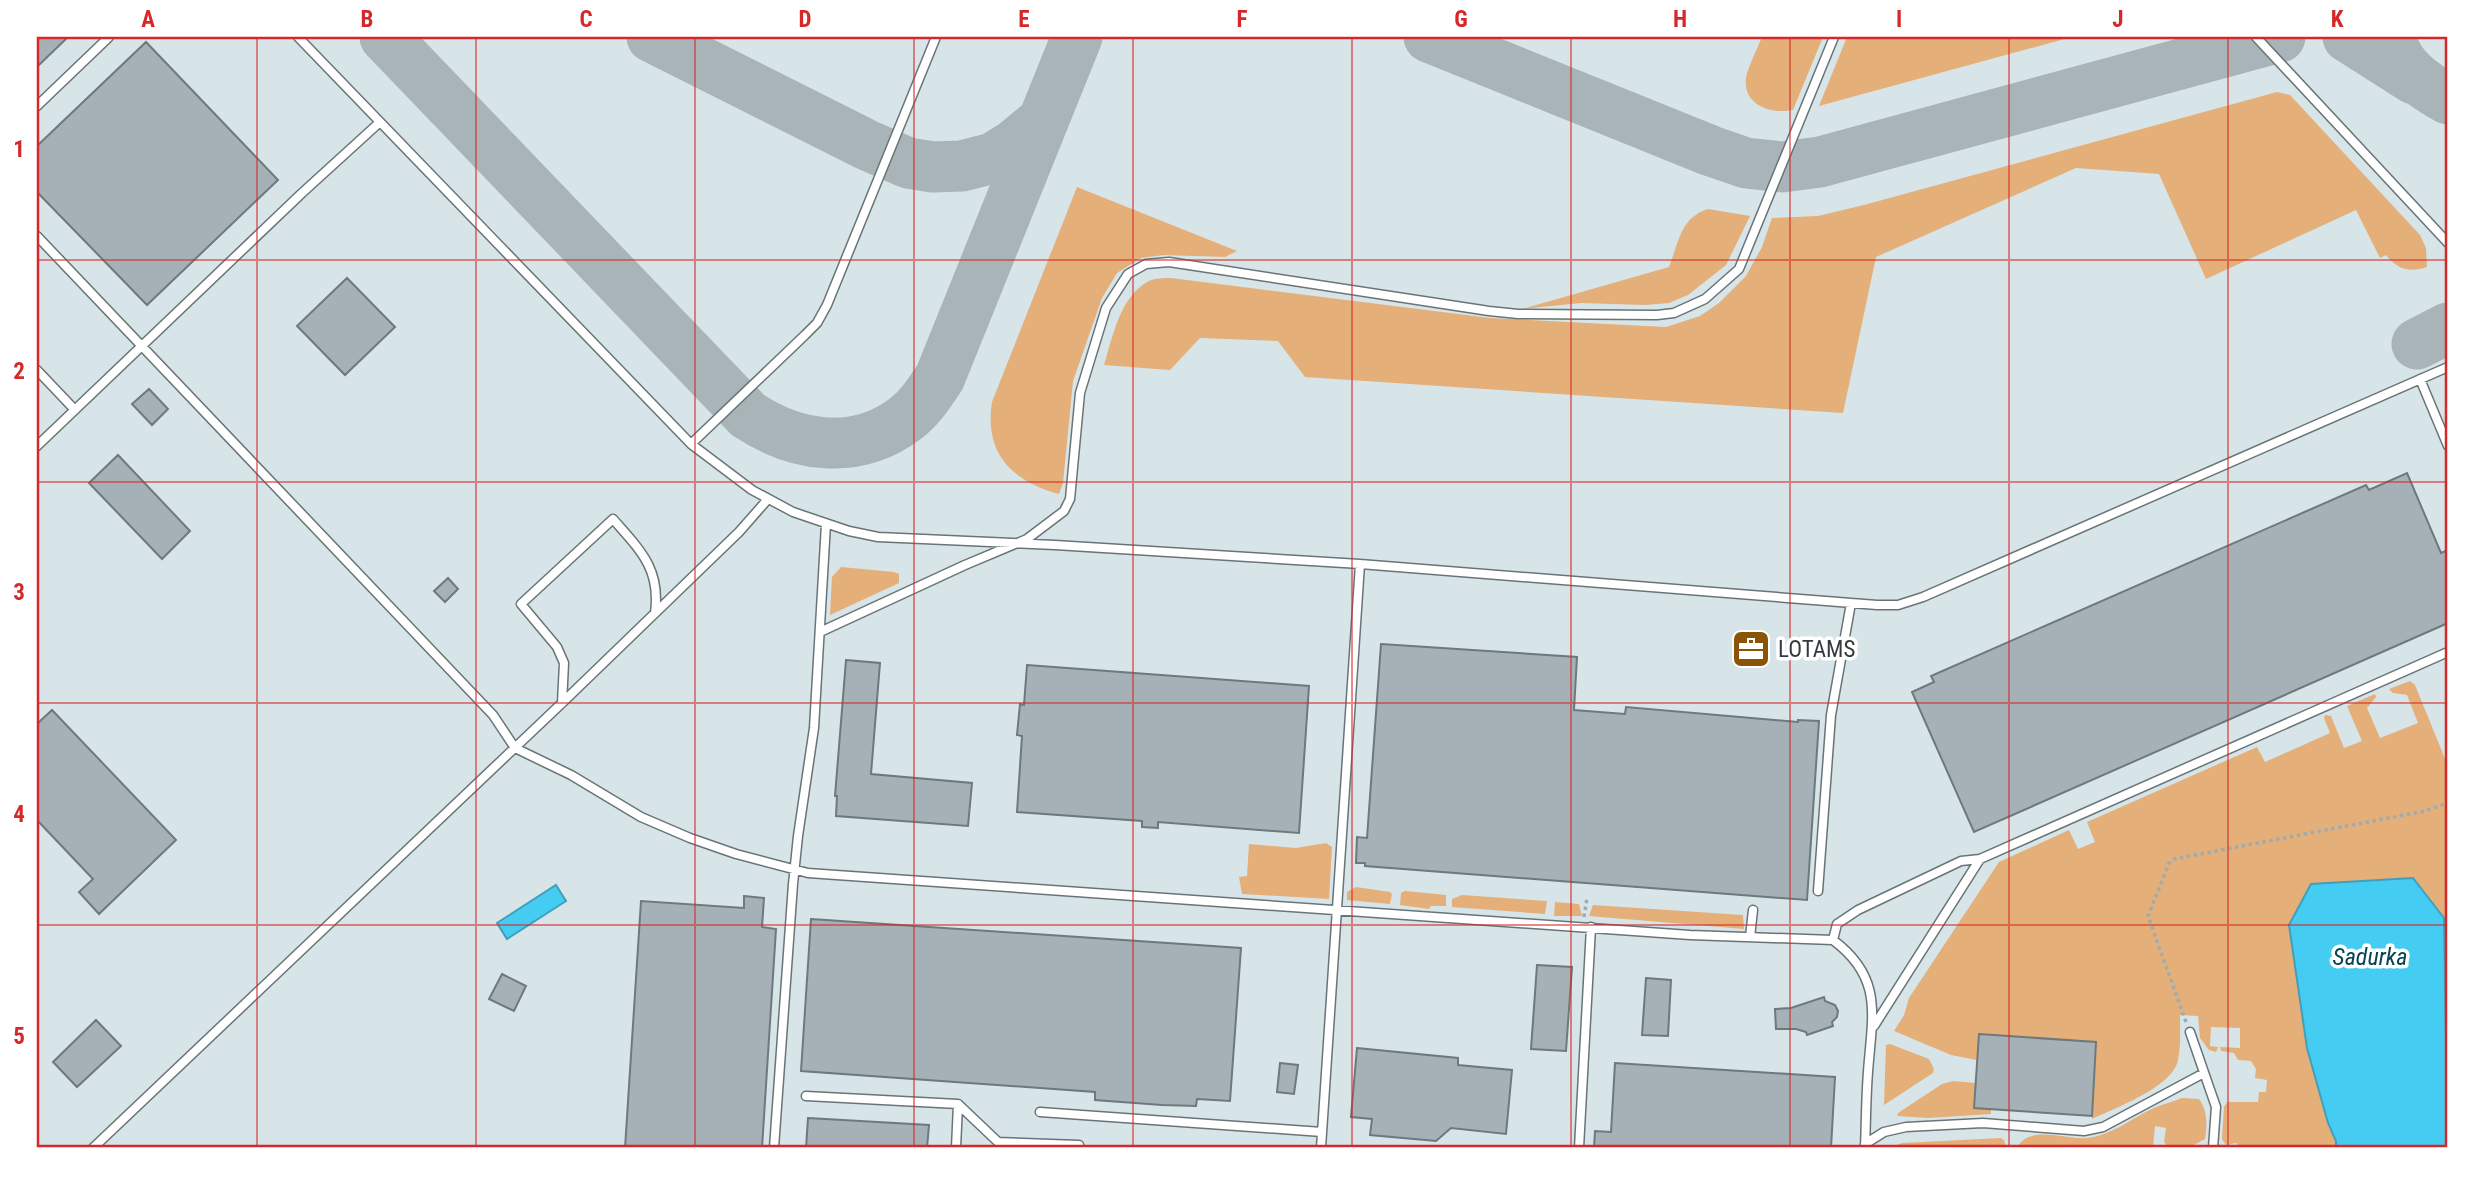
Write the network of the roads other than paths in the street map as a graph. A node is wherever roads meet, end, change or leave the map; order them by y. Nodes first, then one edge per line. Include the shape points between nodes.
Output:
1 (110, 37) edge
2 (298, 37) edge
3 (936, 37) edge
4 (1834, 37) edge
5 (2256, 37) edge
6 (37, 106) edge
7 (380, 122) junction
8 (37, 236) edge
9 (2448, 243) edge
10 (142, 346) junction
11 (2448, 367) edge
12 (37, 370) edge
13 (2420, 379) junction
14 (75, 410) junction
15 (691, 444) junction
16 (37, 446) edge
17 (2448, 446) edge
18 (768, 499) junction
19 (826, 524) junction
20 (1017, 543) junction
21 (1360, 564) junction
22 (1851, 603) junction
23 (655, 613) junction
24 (820, 632) junction
25 (2448, 652) edge
26 (562, 704) junction
27 (515, 747) junction
28 (1980, 859) junction
29 (795, 870) junction
30 (1818, 891) dead end
31 (1753, 910) dead end
32 (1337, 911) junction
33 (1591, 927) junction
34 (1749, 937) junction
35 (1833, 940) junction
36 (1872, 1029) junction
37 (2190, 1032) road end
38 (2204, 1073) junction
39 (806, 1096) dead end
40 (958, 1104) junction
41 (1040, 1112) dead end
42 (1322, 1132) junction
43 (1079, 1145) dead end
44 (1865, 1146) edge
45 (93, 1148) edge
46 (774, 1148) edge
47 (956, 1148) edge
48 (1321, 1148) edge
49 (1579, 1148) edge
50 (2213, 1148) edge

1 - 6 lane
2 - 7 lane
3 - 15 lane via 822,314
4 - 20 lane via 1739,269 1705,299 1674,313 1499,312 1169,262 1146,264 1128,274 1106,308 1080,393 1070,499 1064,511
5 - 9 lane
7 - 10 lane
7 - 15 lane
8 - 10 lane
10 - 14 lane
10 - 27 lane via 494,715
11 - 13 lane
12 - 14 lane
13 - 17 lane
13 - 22 lane via 1923,597 1898,605
14 - 16 lane
15 - 18 lane
18 - 19 lane
18 - 23 lane
19 - 20 lane via 878,537
19 - 24 lane
20 - 21 lane
20 - 24 lane
21 - 22 lane
21 - 32 lane
22 - 30 lane via 1831,715
23 - 26 lane
23 - 26 lane via 658,594 652,570 613,519 521,604 557,647 564,663
24 - 29 lane via 814,728
25 - 28 lane
26 - 27 lane
27 - 29 lane via 641,817 736,855
27 - 45 lane
28 - 35 lane via 1961,861 1858,909 1837,924
28 - 36 lane
29 - 32 lane
29 - 46 lane
31 - 34 lane
32 - 33 lane
32 - 42 lane
33 - 34 lane
33 - 49 lane
34 - 35 lane
35 - 36 lane via 1851,953 1862,969 1873,1008
36 - 44 lane
37 - 38 lane
38 - 44 lane via 2104,1127 2084,1131 1983,1123 1906,1126 1884,1132
38 - 50 lane via 2216,1107
39 - 40 lane
40 - 43 lane via 998,1142
40 - 47 lane
41 - 42 lane
42 - 48 lane

